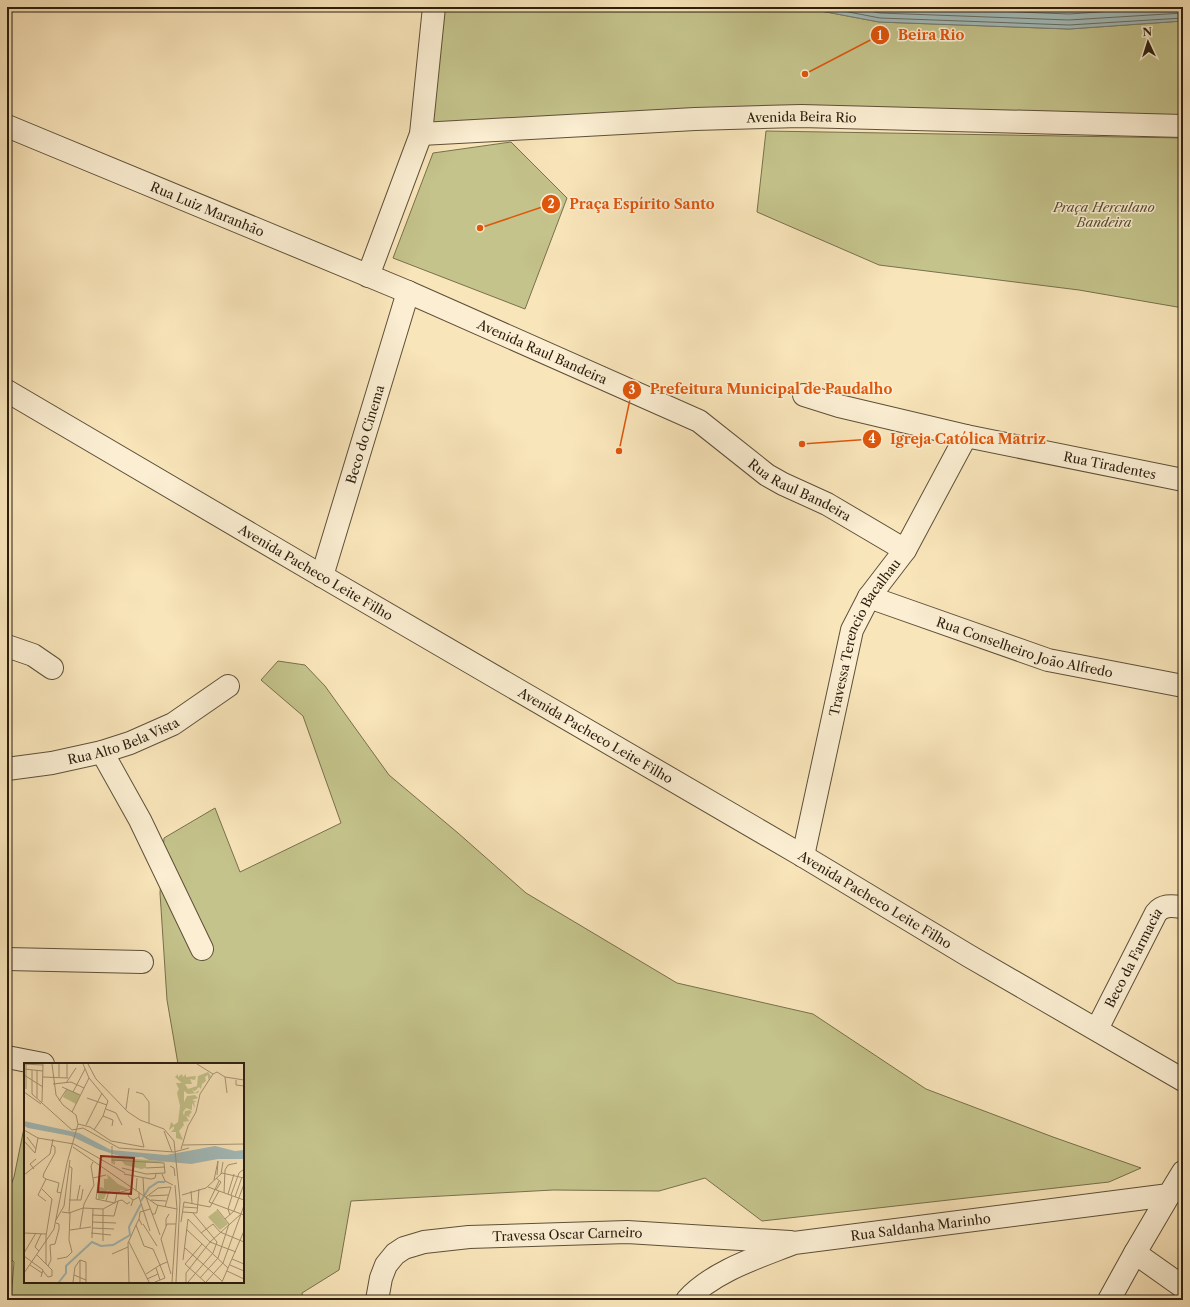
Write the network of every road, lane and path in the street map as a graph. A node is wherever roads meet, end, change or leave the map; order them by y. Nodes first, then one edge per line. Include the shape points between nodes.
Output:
1 (434, 7) edge
2 (7, 126) edge
3 (1183, 126) edge
4 (421, 134) junction
5 (368, 276) junction
6 (408, 292) junction
7 (7, 391) edge
8 (804, 396) dead end
9 (699, 421) joint
10 (966, 436) junction
11 (1183, 480) edge
12 (905, 550) junction
13 (322, 576) junction
14 (869, 597) junction
15 (7, 646) edge
16 (52, 668) dead end
17 (228, 686) dead end
18 (1183, 686) edge
19 (102, 752) junction
20 (7, 769) edge
21 (803, 856) junction
22 (1183, 907) edge
23 (202, 949) dead end
24 (7, 960) edge
25 (142, 962) dead end
26 (1097, 1029) junction
27 (7, 1056) edge
28 (38, 1063) edge
29 (1183, 1080) edge
30 (1183, 1172) edge
31 (1169, 1195) junction
32 (794, 1242) junction
33 (1135, 1252) junction
34 (1183, 1287) edge
35 (377, 1300) edge
36 (687, 1300) edge
37 (1109, 1300) edge

1 - 4 street
2 - 5 street, Rua Luiz Maranhão
3 - 4 street, Avenida Beira Rio via 801,116 695,119
4 - 5 street
5 - 6 street, Rua Luiz Maranhão
6 - 9 street, Avenida Raul Bandeira
6 - 13 street, Beco do Cinema
7 - 13 street, Avenida Pacheco Leite Filho
8 - 10 street, Rua Tiradentes
9 - 12 street, Rua Raul Bandeira via 768,475 827,504
10 - 11 street, Rua Tiradentes
10 - 12 street, Travessa Terencio Bacalhau
12 - 14 street, Travessa Terencio Bacalhau
13 - 21 street, Avenida Pacheco Leite Filho
14 - 18 street, Rua Conselheiro João Alfredo via 1048,660
14 - 21 street, Travessa Terencio Bacalhau via 852,630
15 - 16 street via 33,655
17 - 19 street, Rua Alto Bela Vista via 173,724
19 - 20 street, Rua Alto Bela Vista via 52,763
19 - 23 street via 140,820
21 - 26 street, Avenida Pacheco Leite Filho
22 - 26 street, Beco da Farmacia via 1169,906 1161,908 1156,913
24 - 25 street
26 - 29 street, Avenida Pacheco Leite Filho
27 - 28 street
30 - 31 street
31 - 32 street, Rua Saldanha Marinho
31 - 33 street
32 - 35 street, Travessa Oscar Carneiro via 627,1232 469,1237 424,1242 404,1248 390,1260 381,1278
32 - 36 street, Rua Saldanha Marinho via 712,1280 695,1291
33 - 34 street
33 - 37 street

